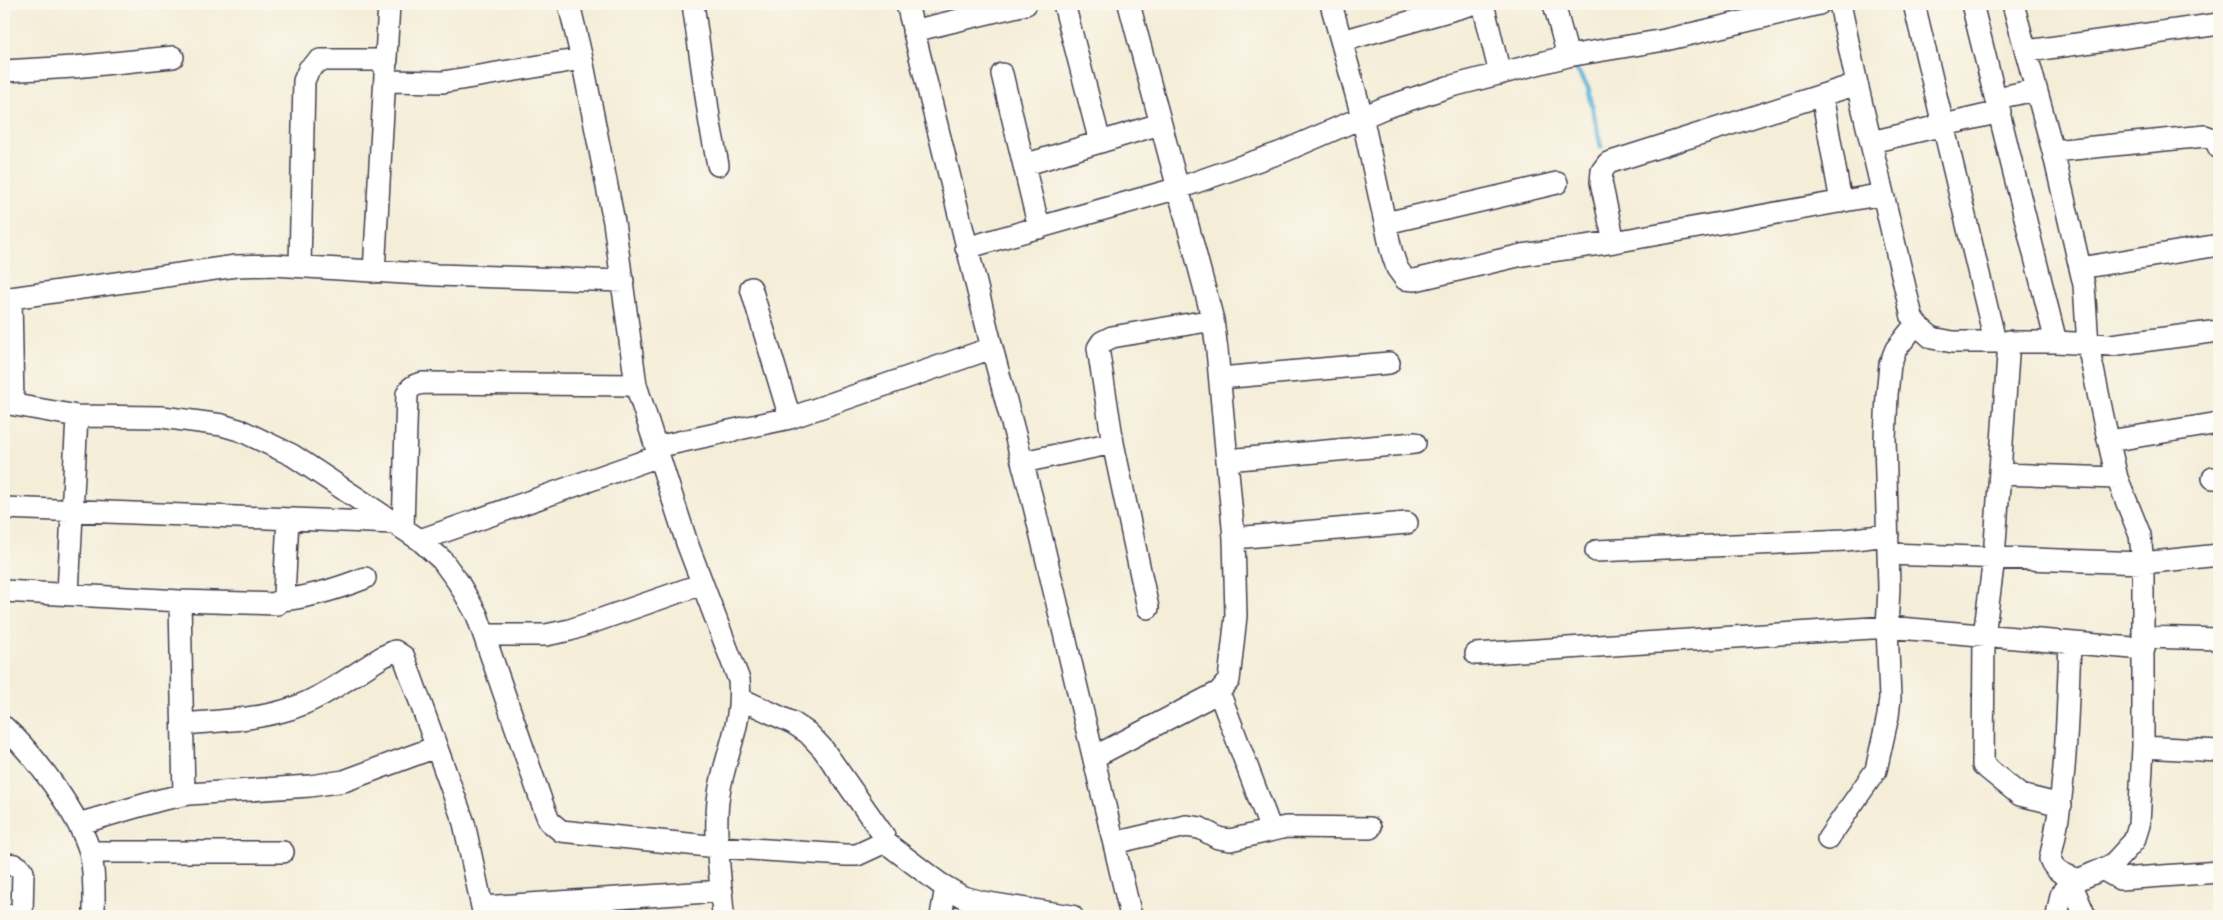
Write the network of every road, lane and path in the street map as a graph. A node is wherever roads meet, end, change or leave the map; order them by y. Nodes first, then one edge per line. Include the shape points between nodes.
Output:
1 (389, 4) edge
2 (569, 4) edge
3 (693, 4) edge
4 (907, 4) edge
5 (1026, 4) edge
6 (1064, 4) edge
7 (1129, 4) edge
8 (1331, 4) edge
9 (1473, 4) edge
10 (1483, 4) edge
11 (1554, 4) edge
12 (1819, 4) edge
13 (1840, 4) edge
14 (1914, 4) edge
15 (1972, 4) edge
16 (2013, 4) edge
17 (2219, 24) edge
18 (913, 31) junction
19 (1342, 41) junction
20 (2027, 51) junction
21 (1568, 56) junction
22 (173, 57) dead end
23 (582, 59) junction
24 (387, 60) junction
25 (4, 71) edge
26 (1002, 74) dead end
27 (1500, 74) junction
28 (386, 81) junction
29 (1857, 84) junction
30 (2035, 90) junction
31 (1822, 95) junction
32 (1999, 105) junction
33 (1362, 116) junction
34 (1160, 124) junction
35 (1944, 124) junction
36 (1100, 142) junction
37 (1871, 142) junction
38 (2219, 148) edge
39 (2053, 151) junction
40 (718, 165) dead end
41 (1024, 165) junction
42 (1557, 184) dead end
43 (1176, 188) junction
44 (1883, 194) junction
45 (1841, 202) junction
46 (1386, 223) junction
47 (1039, 228) junction
48 (1614, 242) junction
49 (2219, 245) edge
50 (966, 248) junction
51 (300, 266) junction
52 (2080, 268) junction
53 (374, 272) junction
54 (623, 281) junction
55 (751, 288) dead end
56 (7, 298) edge
57 (1213, 320) junction
58 (1916, 324) junction
59 (2219, 332) edge
60 (2002, 341) junction
61 (2056, 342) junction
62 (2088, 345) junction
63 (992, 348) junction
64 (1389, 363) dead end
65 (1220, 378) junction
66 (636, 385) junction
67 (8, 404) edge
68 (77, 416) junction
69 (790, 418) junction
70 (2219, 423) edge
71 (2109, 441) junction
72 (1113, 443) junction
73 (1415, 443) dead end
74 (657, 452) junction
75 (1227, 460) junction
76 (1023, 462) junction
77 (2000, 474) junction
78 (2117, 478) junction
79 (4, 508) edge
80 (73, 509) junction
81 (288, 519) junction
82 (1406, 523) dead end
83 (406, 531) junction
84 (1234, 538) junction
85 (1888, 545) junction
86 (1596, 551) dead end
87 (2219, 555) edge
88 (1994, 558) junction
89 (2143, 563) junction
90 (364, 578) dead end
91 (702, 584) junction
92 (4, 591) edge
93 (68, 594) junction
94 (282, 600) junction
95 (180, 601) junction
96 (1148, 608) dead end
97 (1887, 627) junction
98 (484, 636) junction
99 (1984, 636) junction
100 (2219, 639) edge
101 (2144, 643) junction
102 (2070, 644) junction
103 (1476, 654) dead end
104 (1219, 692) junction
105 (741, 699) junction
106 (184, 724) junction
107 (4, 727) edge
108 (436, 746) junction
109 (2143, 747) junction
110 (2219, 751) edge
111 (1094, 757) junction
112 (184, 795) junction
113 (2062, 805) junction
114 (78, 824) junction
115 (1370, 828) dead end
116 (1271, 830) junction
117 (1828, 839) dead end
118 (885, 842) junction
119 (1114, 844) junction
120 (718, 847) junction
121 (90, 852) junction
122 (283, 852) dead end
123 (4, 865) edge
124 (2102, 869) junction
125 (2219, 872) edge
126 (2075, 882) junction
127 (946, 887) junction
128 (722, 891) junction
129 (980, 909) edge
130 (483, 912) edge
131 (6, 916) edge
132 (94, 916) edge
133 (723, 916) edge
134 (941, 916) edge
135 (1072, 916) edge
136 (1132, 916) edge
137 (2057, 916) edge
138 (2085, 916) edge

1 - 24 street
2 - 23 street
3 - 40 street
4 - 18 street
5 - 18 street
6 - 36 street
7 - 34 street
8 - 19 street
9 - 19 street
10 - 27 street
11 - 21 street
12 - 21 street via 1665,40
13 - 29 street
14 - 35 street
15 - 32 street
16 - 20 street
17 - 20 street
18 - 50 street
19 - 33 street
20 - 30 street
21 - 27 street
22 - 25 street
23 - 28 street via 444,82
23 - 54 street
24 - 28 street
24 - 51 street via 320,60 308,69 304,81
26 - 41 street
27 - 33 street via 1448,87
28 - 53 street
29 - 31 street
29 - 37 street
30 - 32 street
30 - 39 street
31 - 45 street
31 - 48 street via 1608,163 1602,171 1601,182
32 - 35 street
32 - 61 street
33 - 43 street via 1282,152
33 - 46 street
34 - 36 street
34 - 43 street
35 - 37 street
35 - 60 street
36 - 41 street
37 - 44 street
38 - 39 street via 2215,140 2205,136
39 - 52 street
41 - 47 street
42 - 46 street
43 - 47 street
43 - 57 street
44 - 45 street
44 - 58 street
45 - 48 street
46 - 48 street via 1397,268 1405,279 1415,280 1522,255
47 - 50 street
49 - 52 street
50 - 63 street
51 - 53 street
51 - 56 street via 227,267
52 - 62 street
53 - 54 street
54 - 66 street
55 - 69 street
56 - 67 street
57 - 65 street
57 - 72 street via 1112,337 1102,342 1098,348 1098,360
58 - 60 street via 1932,338 1954,342
58 - 85 street via 1896,349 1890,364 1886,394
59 - 62 street via 2148,342
60 - 61 street
60 - 77 street
61 - 62 street
62 - 71 street
63 - 69 street
63 - 76 street
64 - 65 street
65 - 75 street
66 - 74 street
66 - 83 street via 416,384 407,394
67 - 68 street
68 - 80 street
68 - 83 street via 162,417 242,431 292,455
69 - 74 street
70 - 71 street
71 - 78 street
72 - 76 street
72 - 96 street
73 - 75 street
74 - 83 street
74 - 91 street
75 - 84 street
76 - 111 street
77 - 78 street
77 - 88 street
78 - 89 street via 2140,535
79 - 80 street
80 - 81 street
80 - 93 street
81 - 83 street
81 - 94 street
82 - 84 street
83 - 98 street via 442,560 477,615
84 - 104 street via 1236,616 1233,662 1229,680
85 - 86 street via 1846,540
85 - 88 street
85 - 97 street
87 - 89 street
88 - 89 street
88 - 99 street
89 - 101 street
90 - 94 street via 316,595
91 - 98 street via 570,630 546,635
91 - 105 street via 739,680
92 - 93 street
93 - 95 street
94 - 95 street via 271,605
95 - 106 street
97 - 99 street
97 - 103 street
97 - 117 street via 1890,698 1876,770
98 - 120 street via 542,803 554,828
99 - 102 street
99 - 113 street via 1983,765 2020,794
100 - 101 street
101 - 102 street
101 - 109 street
102 - 113 street
104 - 111 street
104 - 116 street
105 - 118 street via 808,733 823,749
105 - 120 street via 719,794
106 - 108 street via 284,711 311,701 396,651 404,657
106 - 112 street
107 - 114 street via 30,754
108 - 112 street via 344,781
108 - 130 street via 464,823
109 - 110 street
109 - 124 street via 2139,826 2134,841 2112,865
111 - 119 street
112 - 114 street
113 - 126 street via 2050,859 2052,866
114 - 121 street
115 - 116 street via 1292,826
116 - 119 street via 1230,840 1186,826
118 - 120 street via 857,855
118 - 127 street
119 - 136 street
120 - 128 street
121 - 122 street
121 - 132 street
123 - 131 street via 13,864 23,872 22,913
124 - 125 street via 2120,879
124 - 126 street
126 - 137 street via 2061,894
126 - 138 street
127 - 129 street
127 - 134 street
128 - 130 street
128 - 133 street
129 - 135 street

